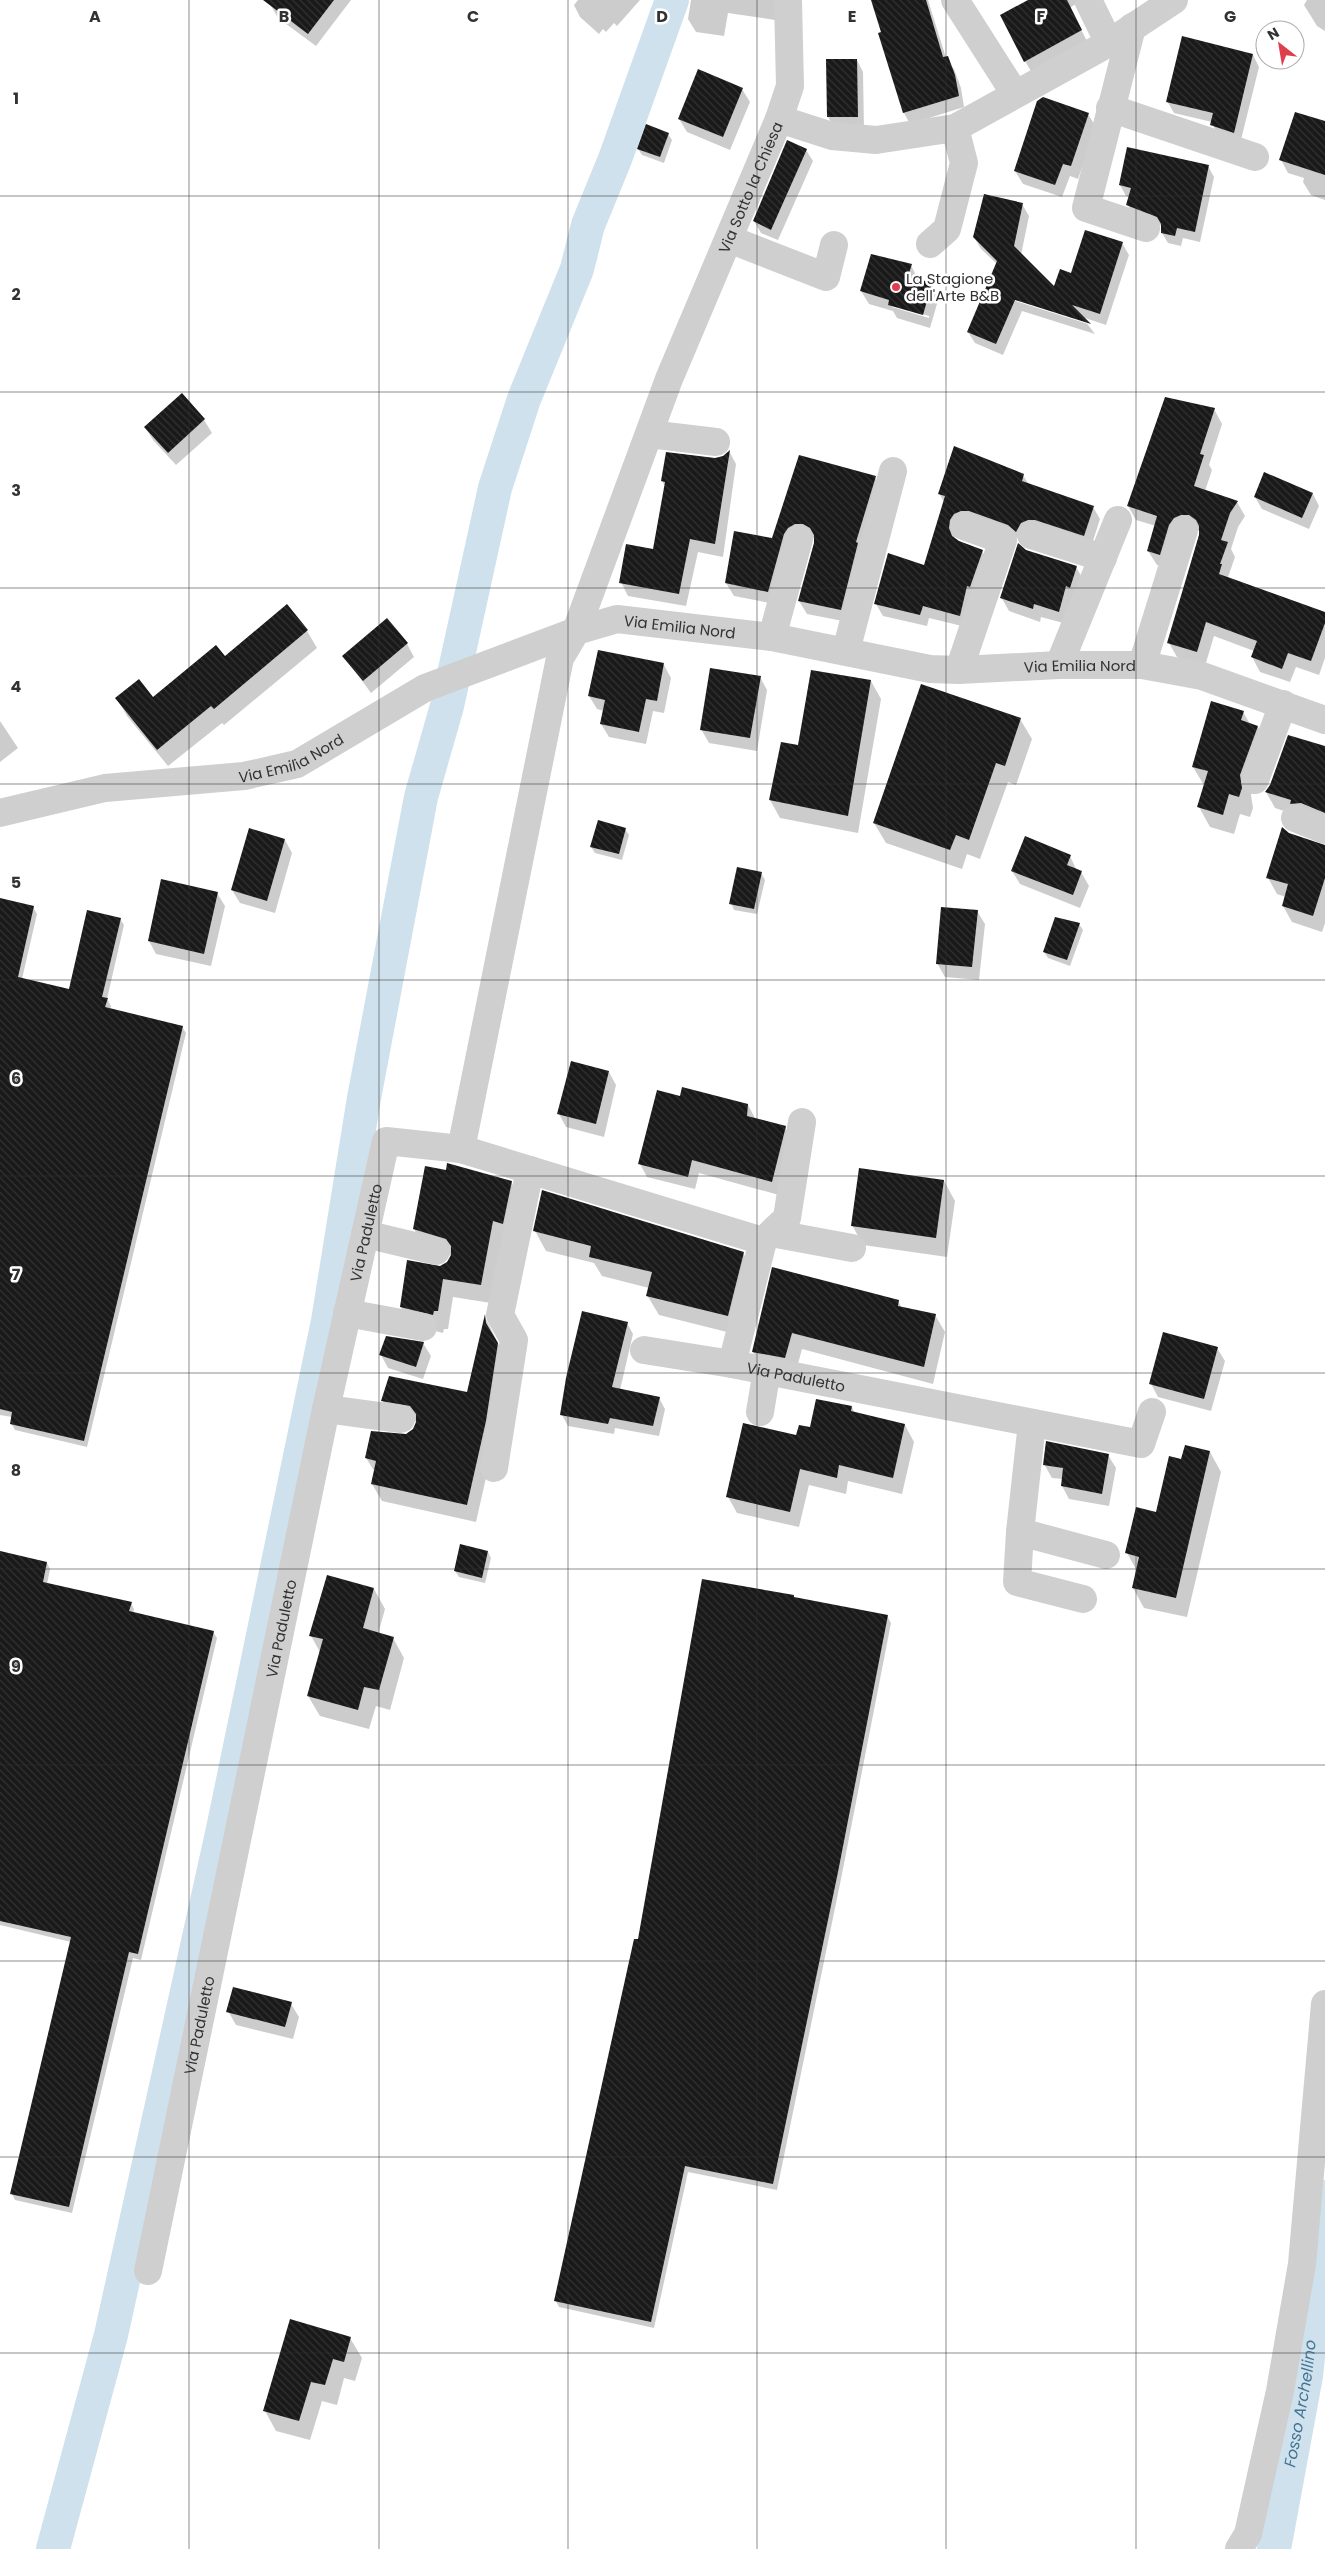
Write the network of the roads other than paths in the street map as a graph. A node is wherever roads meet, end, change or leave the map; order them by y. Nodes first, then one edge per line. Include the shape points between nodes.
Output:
1 (788, 0) edge
2 (955, 0) edge
3 (1088, 0) edge
4 (1174, 0) edge
5 (1132, 27) junction
6 (1109, 43) junction
7 (1015, 94) junction
8 (1110, 108) junction
9 (779, 120) junction
10 (955, 128) junction
11 (1255, 157) dead end
12 (1146, 228) dead end
13 (729, 240) junction
14 (930, 244) dead end
15 (834, 245) dead end
16 (649, 434) junction
17 (716, 442) dead end
18 (893, 471) dead end
19 (1118, 520) dead end
20 (964, 526) dead end
21 (1184, 530) dead end
22 (1031, 535) dead end
23 (799, 540) dead end
24 (1103, 558) junction
25 (576, 631) junction
26 (772, 636) junction
27 (846, 651) junction
28 (1059, 665) junction
29 (1142, 666) junction
30 (960, 670) junction
31 (1283, 704) junction
32 (1323, 715) edge
33 (1255, 780) dead end
34 (0, 814) edge
35 (1295, 818) dead end
36 (1325, 830) edge
37 (802, 1122) dead end
38 (461, 1149) junction
39 (530, 1170) junction
40 (365, 1234) junction
41 (770, 1235) junction
42 (852, 1248) dead end
43 (436, 1251) dead end
44 (348, 1314) junction
45 (423, 1327) dead end
46 (644, 1350) dead end
47 (732, 1364) junction
48 (767, 1370) junction
49 (326, 1409) junction
50 (760, 1412) dead end
51 (1152, 1412) dead end
52 (401, 1419) dead end
53 (1032, 1423) junction
54 (494, 1468) dead end
55 (1020, 1532) junction
56 (1106, 1555) dead end
57 (1083, 1599) dead end
58 (1325, 2004) edge
59 (148, 2271) dead end
60 (1239, 2549) edge

1 - 9 street via 790,86
2 - 7 street
3 - 6 street
4 - 5 street, Via Sotto la Chiesa
5 - 6 street, Via Sotto la Chiesa
5 - 8 street
6 - 7 street, Via Sotto la Chiesa
7 - 10 street, Via Sotto la Chiesa
8 - 11 street
8 - 12 street via 1086,208
9 - 10 street, Via Sotto la Chiesa via 832,136 876,140
9 - 13 street, Via Sotto la Chiesa
10 - 14 street via 964,163 947,229
13 - 15 street via 826,277
13 - 16 street, Via Sotto la Chiesa
16 - 17 street
16 - 25 street, Via Sotto la Chiesa
18 - 27 street
19 - 24 street
20 - 30 street via 1004,540
21 - 29 street
22 - 24 street
23 - 26 street
24 - 28 street
25 - 26 street, Via Emilia Nord via 617,619
25 - 34 street, Via Emilia Nord via 425,688 296,764 244,776 105,788
25 - 38 street, Via Sotto la Chiesa via 560,658
26 - 27 street, Via Emilia Nord
27 - 30 street, Via Emilia Nord via 930,669
28 - 29 street, Via Emilia Nord
28 - 30 street, Via Emilia Nord
29 - 31 street, Via Emilia Nord via 1202,676
31 - 32 street, Via Emilia Nord
31 - 33 street
35 - 36 street
37 - 41 street via 787,1218
38 - 39 street, Via Paduletto
38 - 40 street, Via Paduletto via 386,1141
39 - 41 street, Via Paduletto
39 - 54 street via 500,1315 514,1340
40 - 43 street
40 - 44 street, Via Paduletto
41 - 42 street
41 - 47 street, Via Paduletto
44 - 45 street
44 - 49 street, Via Paduletto
46 - 47 street
47 - 48 street, Via Paduletto
48 - 50 street
48 - 53 street, Via Paduletto
49 - 52 street
49 - 59 street, Via Paduletto
51 - 53 street, Via Paduletto via 1141,1444
53 - 55 street
55 - 56 street
55 - 57 street via 1017,1582
58 - 60 street via 1302,2264 1280,2391 1248,2534

